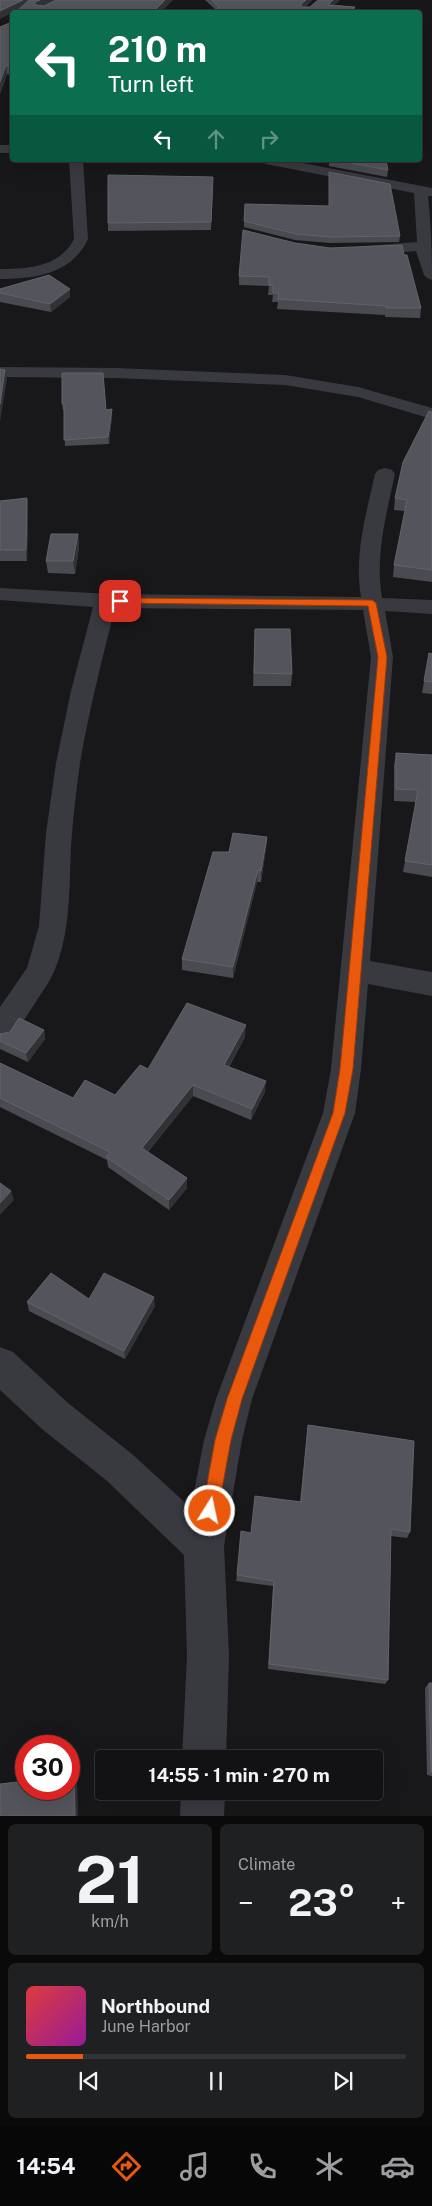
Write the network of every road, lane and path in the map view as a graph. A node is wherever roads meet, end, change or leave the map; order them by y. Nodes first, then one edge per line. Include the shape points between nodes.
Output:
1 (76, 162) edge
2 (276, 162) edge
3 (426, 191) edge
4 (422, 246) junction
5 (349, 250) edge
6 (0, 274) edge
7 (432, 275) edge
8 (0, 372) edge
9 (432, 414) edge
10 (385, 474) dead end
11 (0, 594) edge
12 (106, 600) junction
13 (372, 603) junction
14 (432, 607) edge
15 (355, 970) junction
16 (432, 984) edge
17 (0, 1031) edge
18 (0, 1365) edge
19 (204, 1546) junction
20 (204, 1750) edge
21 (203, 1800) edge
22 (202, 1816) edge

1 - 6 street via 81,239 78,247 57,264 39,271
2 - 3 street
3 - 4 street via 425,241
4 - 5 street via 400,250
4 - 7 street
8 - 9 street via 285,380 358,392
10 - 13 street via 369,546 368,578
11 - 12 street
12 - 13 street
12 - 17 street via 68,763 59,833 53,926 40,972
13 - 14 street
13 - 15 street via 382,657
15 - 16 street
15 - 19 street via 339,1113 234,1399 223,1440
18 - 19 street via 55,1416 119,1467
19 - 20 street via 208,1656
21 - 22 street

